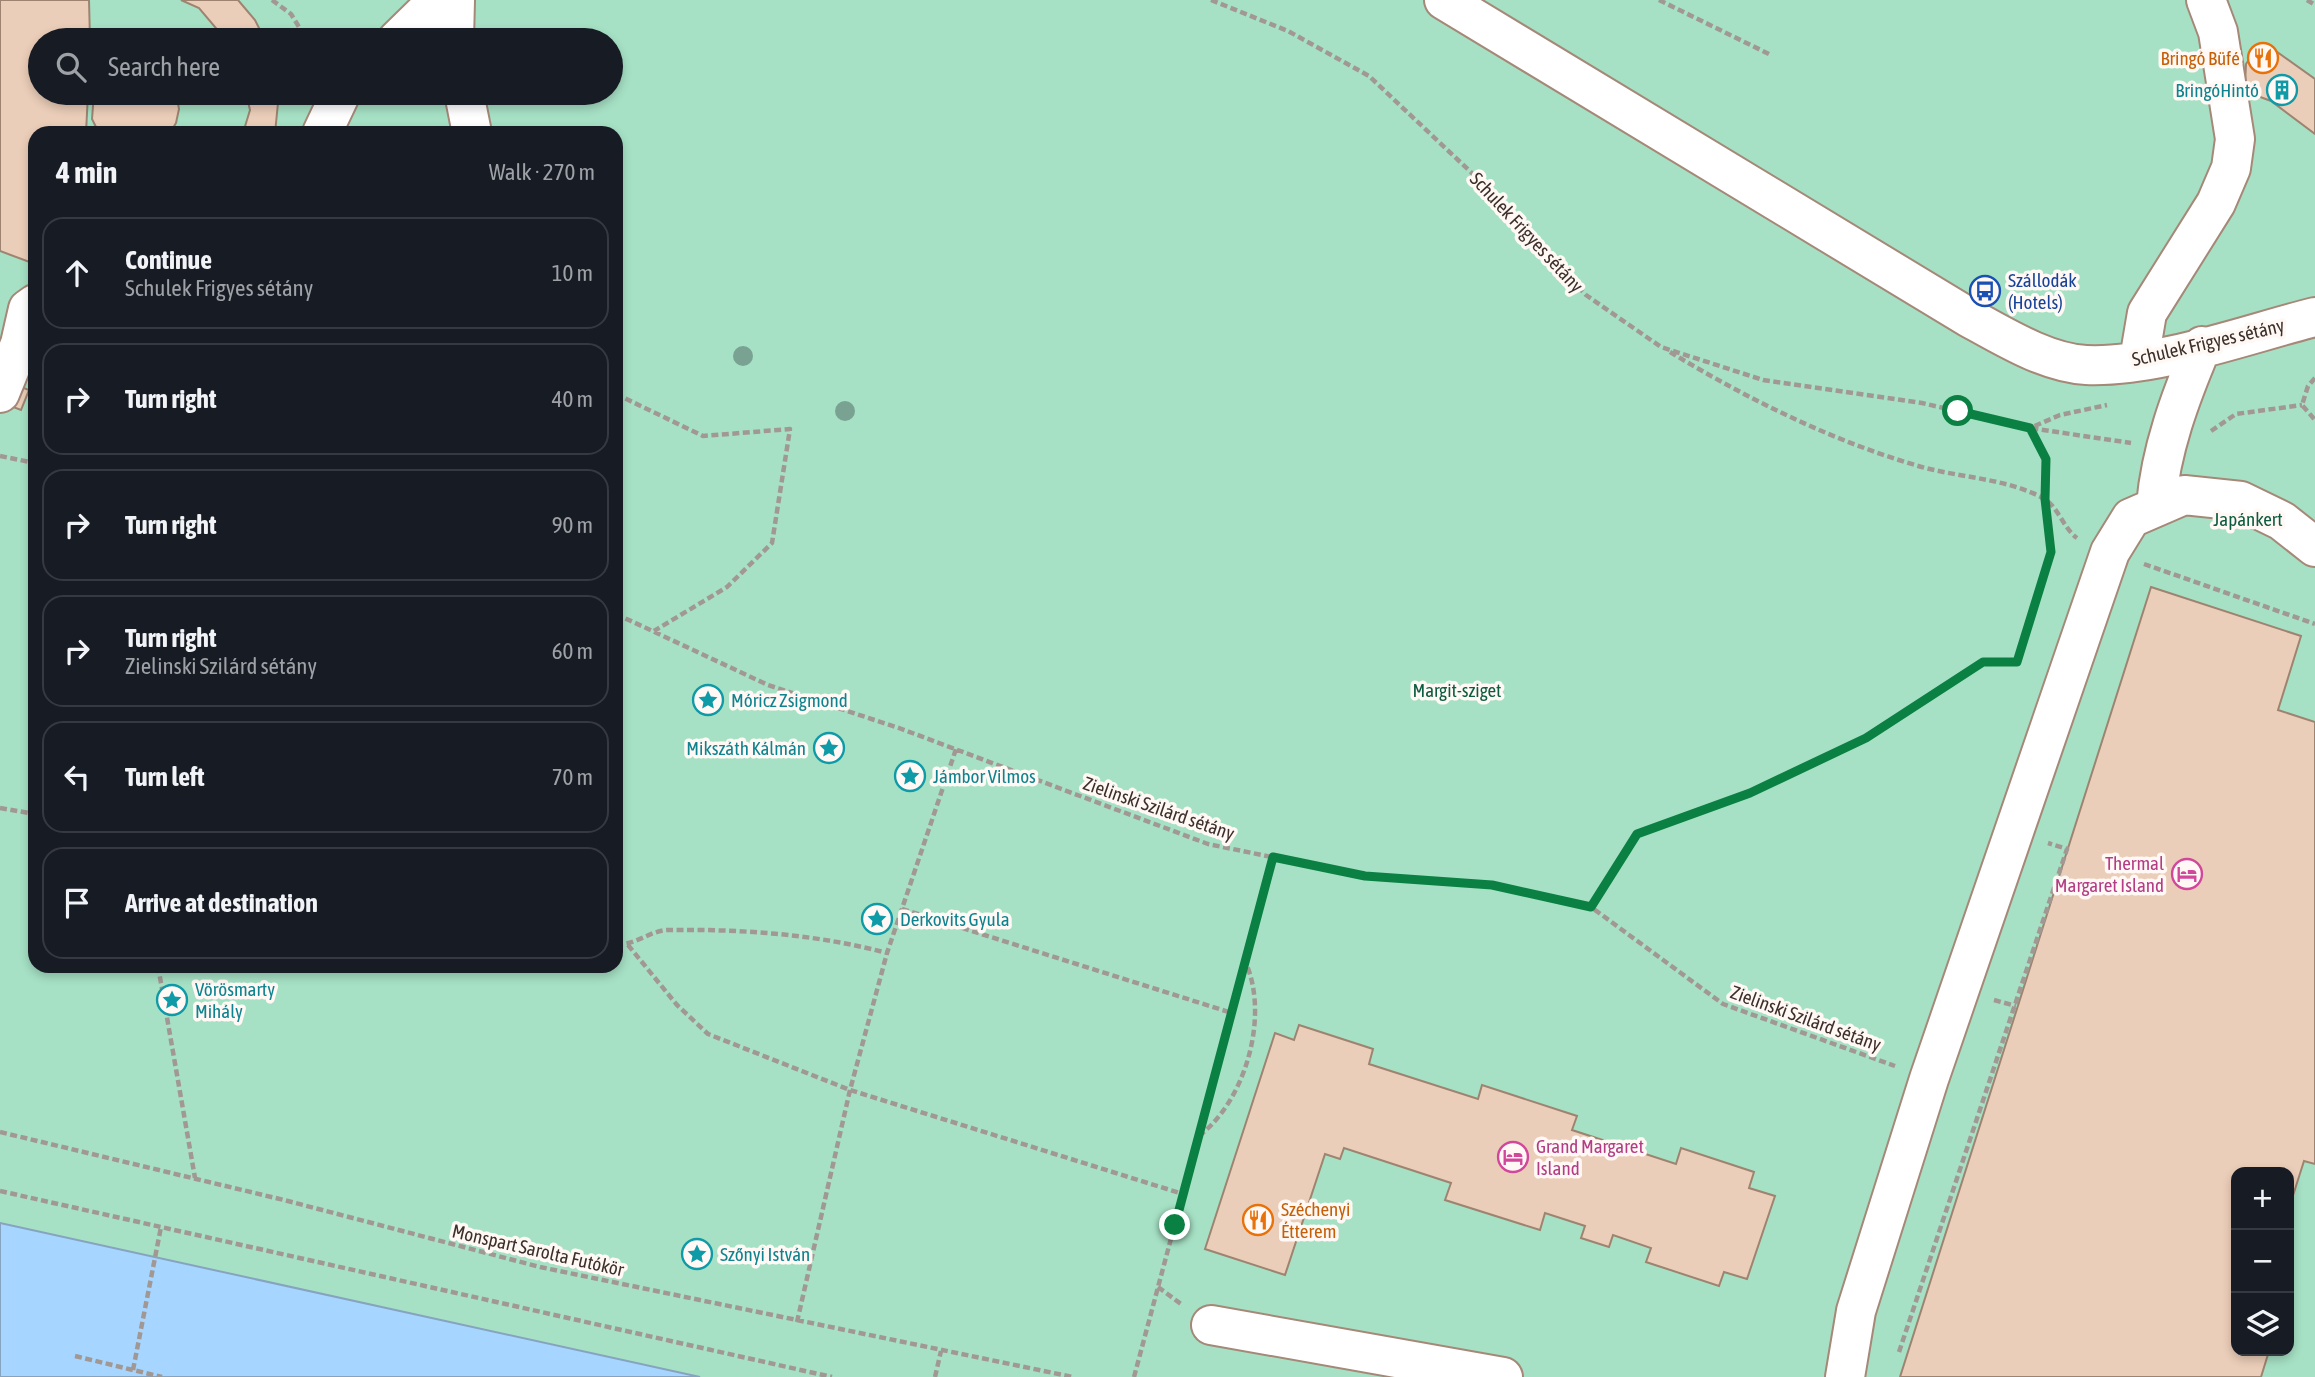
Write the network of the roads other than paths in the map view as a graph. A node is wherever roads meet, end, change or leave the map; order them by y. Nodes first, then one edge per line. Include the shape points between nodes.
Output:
1 (438, 0) edge
2 (455, 0) edge
3 (1444, 0) edge
4 (2206, 0) edge
5 (409, 28) edge
6 (454, 28) edge
7 (335, 105) edge
8 (466, 105) edge
9 (325, 126) edge
10 (471, 126) edge
11 (21, 304) edge
12 (2315, 317) edge
13 (2202, 346) junction
14 (2139, 360) junction
15 (0, 393) edge
16 (2156, 505) junction
17 (2315, 547) edge
18 (1211, 1325) dead end
19 (1503, 1377) edge
20 (1845, 1377) edge

1 - 5 street
2 - 6 street
3 - 14 street, Schulek Frigyes sétány via 1994,331 2052,358 2085,365
4 - 14 street via 2218,32 2235,139 2231,168 2216,202 2147,313
7 - 9 street
8 - 10 street
11 - 15 street via 20,344
12 - 13 street, Schulek Frigyes sétány
13 - 14 street, Schulek Frigyes sétány
13 - 16 street via 2165,448
16 - 17 street via 2184,495 2241,501 2282,521
16 - 20 street via 2131,518 2110,552 1929,1079 1856,1311
18 - 19 street

